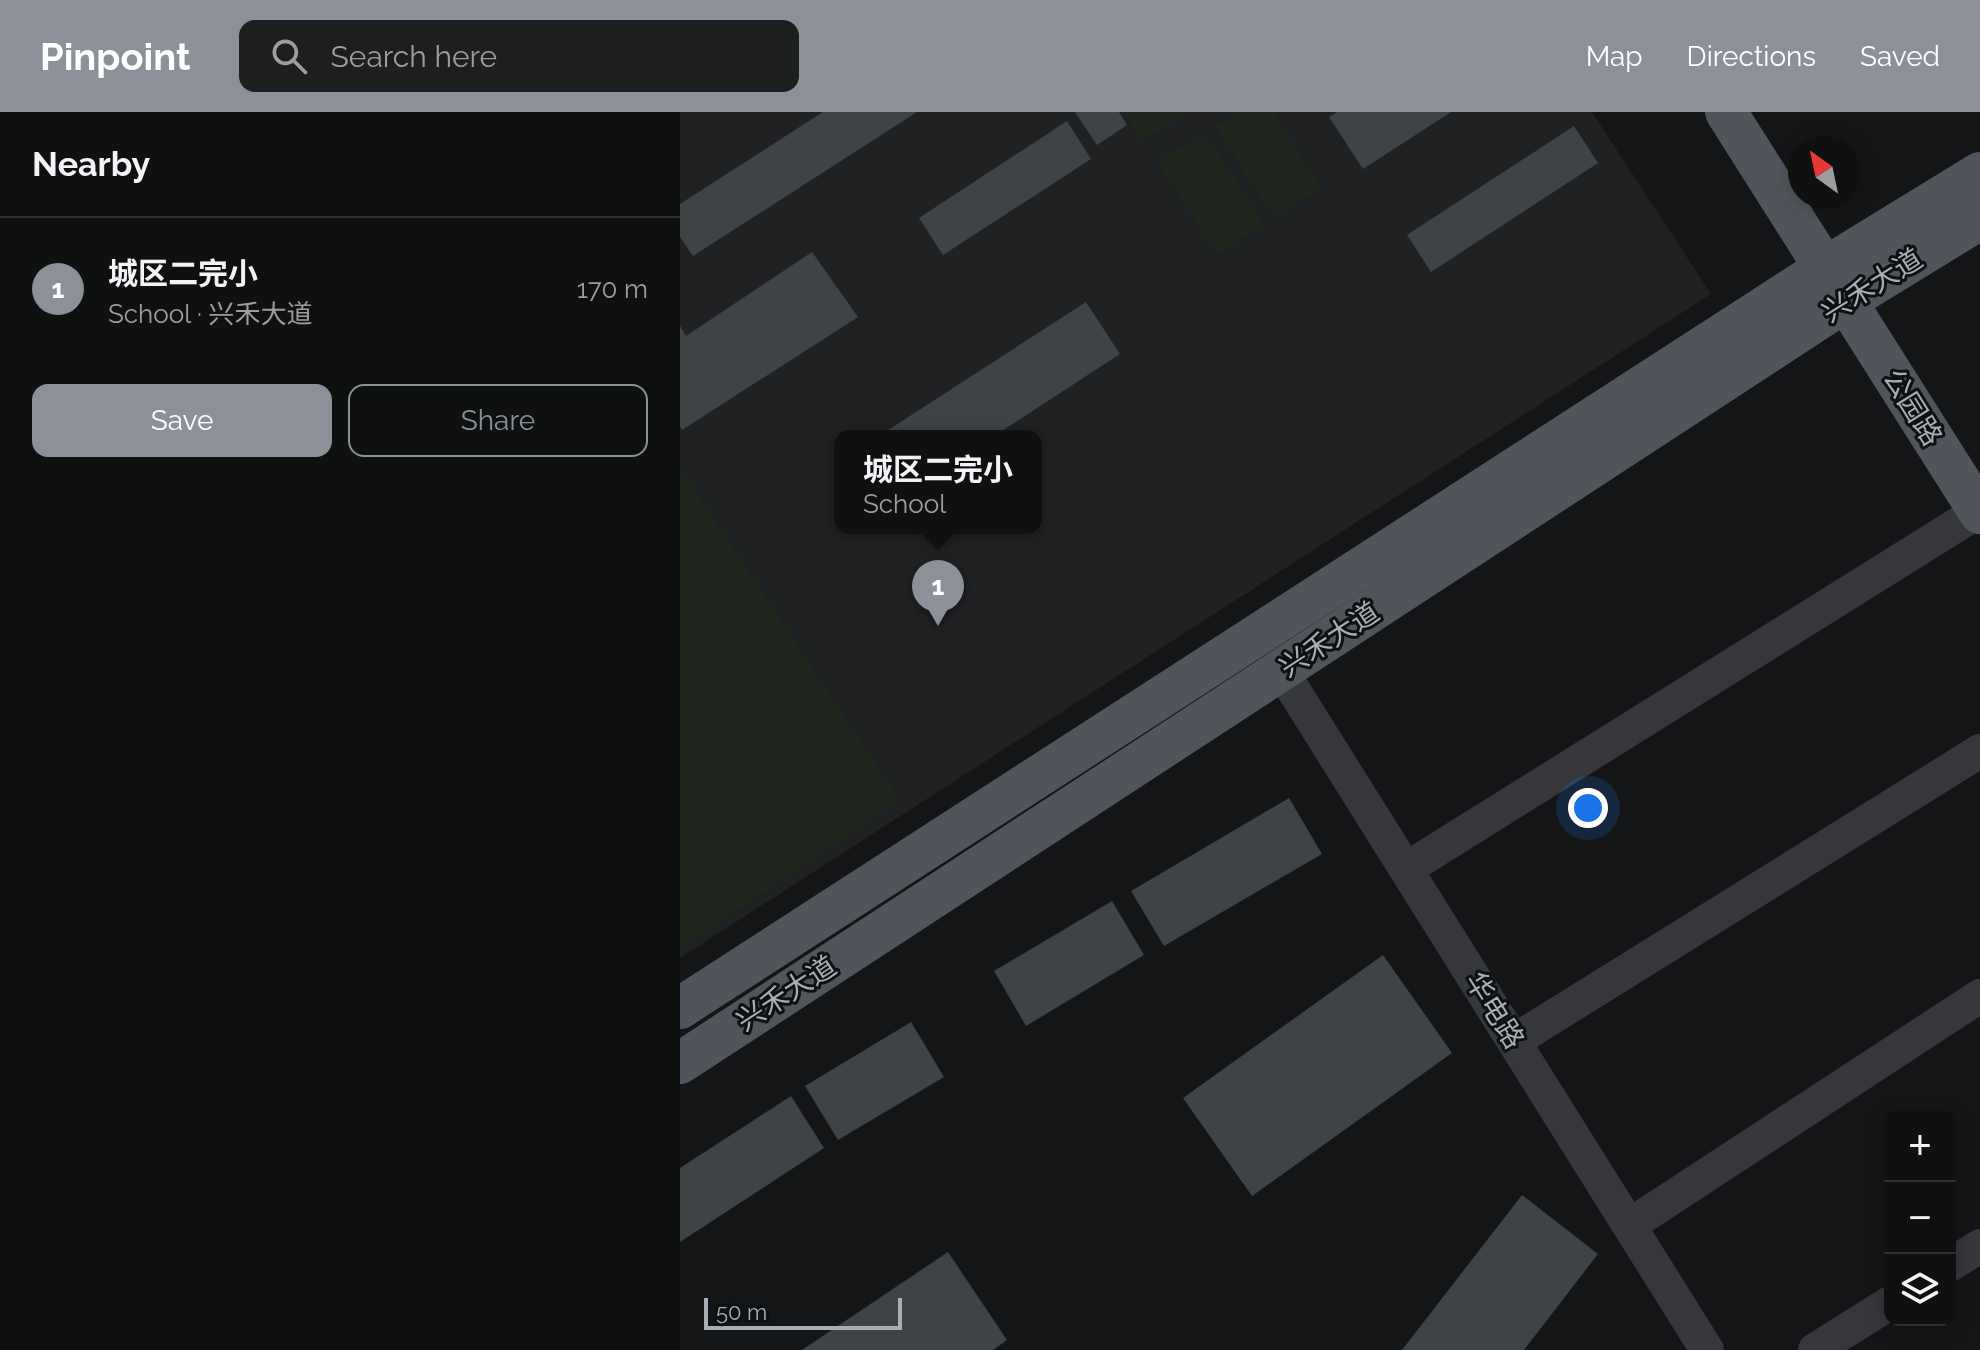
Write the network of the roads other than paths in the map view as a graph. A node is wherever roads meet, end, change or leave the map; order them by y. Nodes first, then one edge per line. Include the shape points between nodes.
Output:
1 (1726, 112) edge
2 (1980, 173) edge
3 (1980, 219) edge
4 (1835, 284) junction
5 (1979, 512) edge
6 (1281, 670) junction
7 (1980, 751) edge
8 (1406, 869) junction
9 (1980, 996) edge
10 (680, 1008) edge
11 (1514, 1041) junction
12 (680, 1063) edge
13 (1630, 1225) junction
14 (1980, 1246) edge
15 (1956, 1261) edge
16 (1884, 1307) edge
17 (1707, 1350) edge
18 (1815, 1350) edge

1 - 4 main road, 公园路
2 - 4 main road, 兴禾大道
3 - 4 main road, 兴禾大道
4 - 5 main road, 公园路
4 - 6 main road, 兴禾大道
4 - 10 main road, 兴禾大道
5 - 8 street
6 - 8 street, 华电路
6 - 12 main road, 兴禾大道
7 - 11 street
8 - 11 street, 华电路
9 - 13 street
11 - 13 street, 华电路
13 - 17 street, 华电路
14 - 15 street
16 - 18 street

